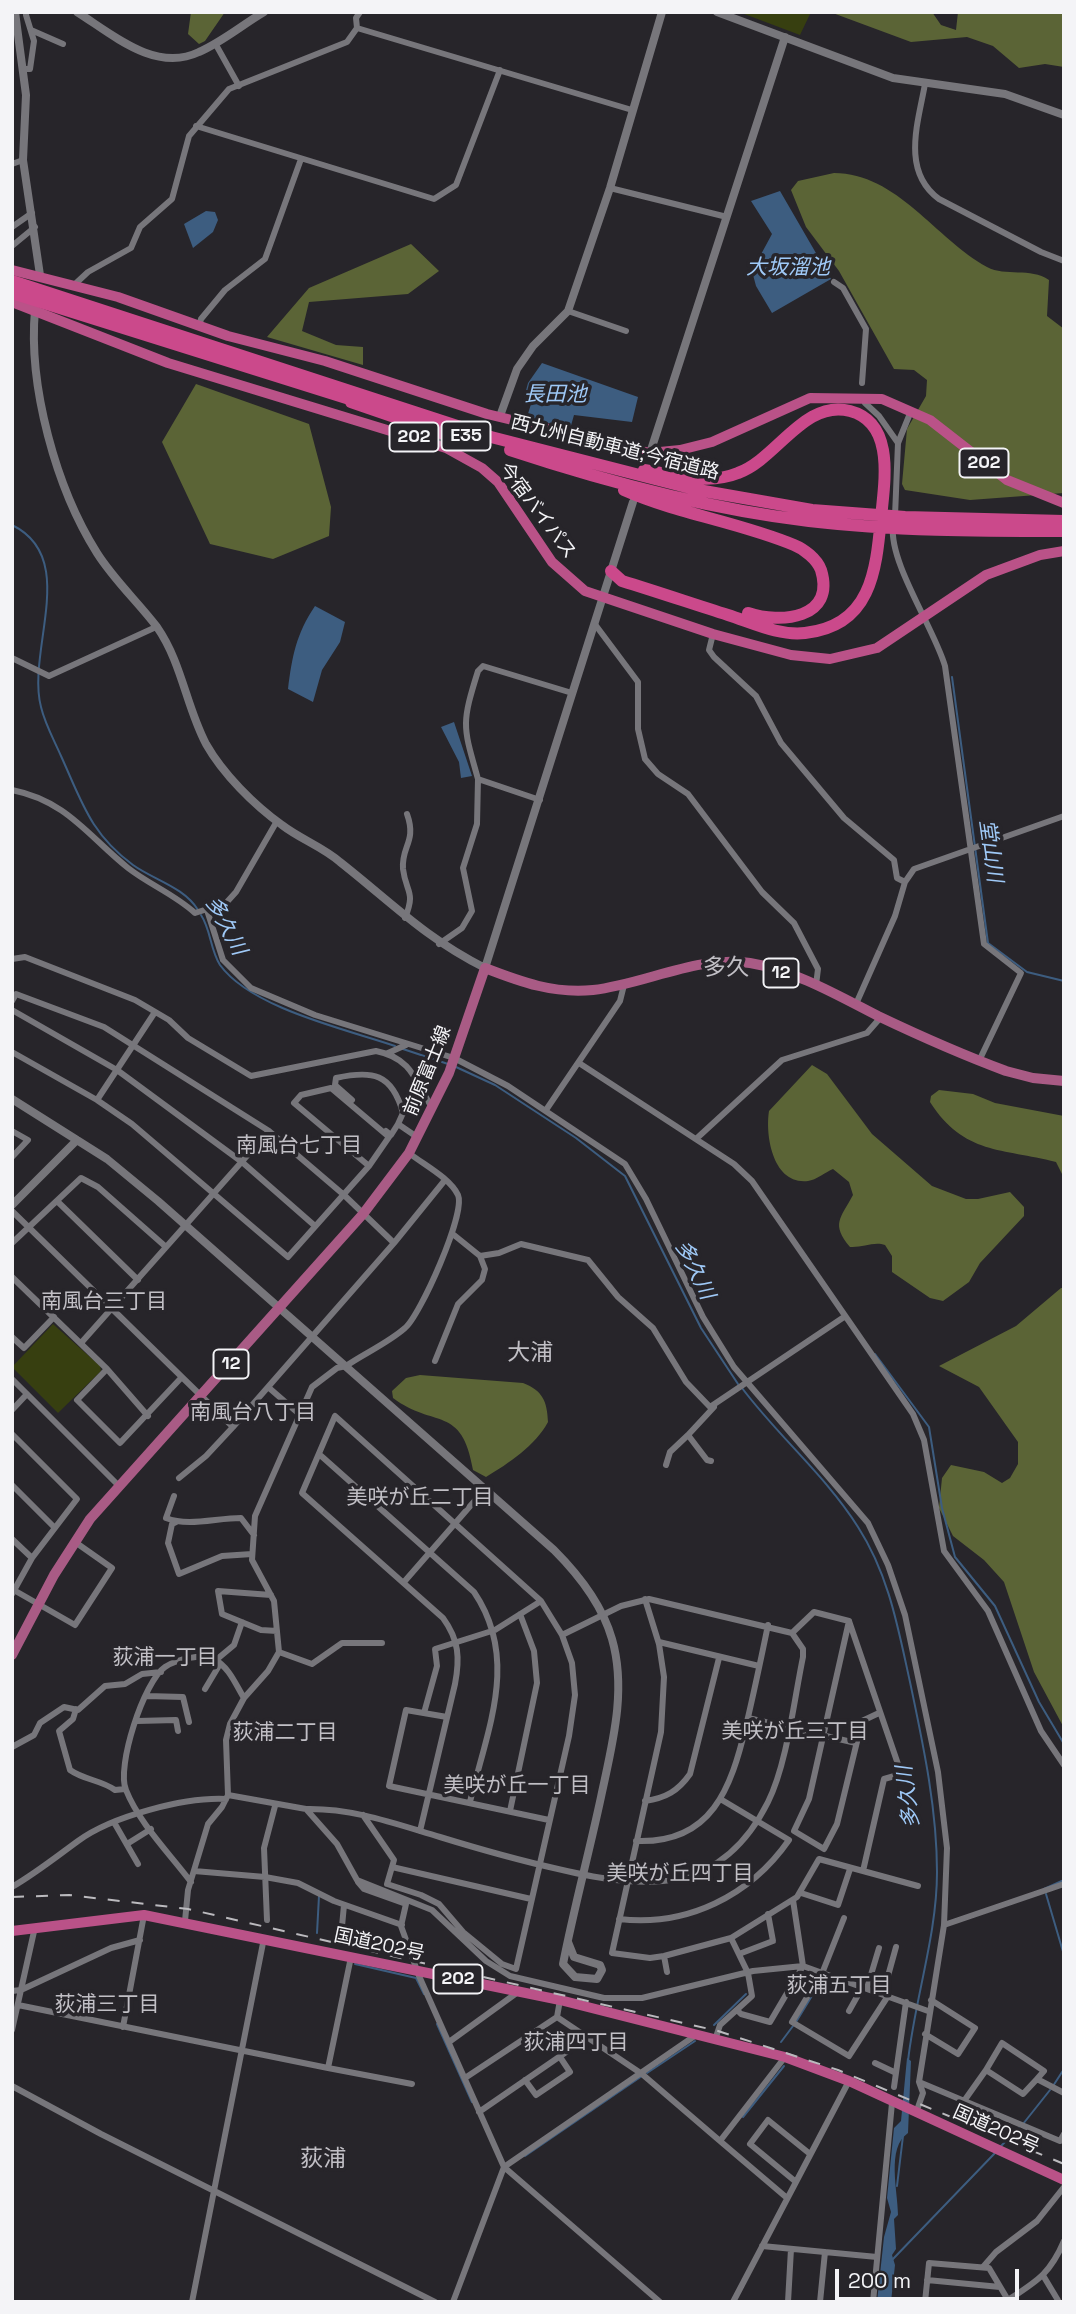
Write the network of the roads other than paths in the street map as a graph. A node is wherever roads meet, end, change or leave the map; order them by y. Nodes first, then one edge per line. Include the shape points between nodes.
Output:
1 (15, 12) edge
2 (77, 12) edge
3 (264, 12) edge
4 (360, 12) edge
5 (662, 12) edge
6 (717, 12) edge
7 (26, 15) dead end
8 (357, 28) junction
9 (15, 30) edge
10 (31, 30) junction
11 (785, 37) junction
12 (215, 43) junction
13 (63, 44) dead end
14 (24, 69) junction
15 (500, 70) junction
16 (925, 84) junction
17 (239, 86) junction
18 (632, 110) junction
19 (1064, 115) edge
20 (196, 126) junction
21 (301, 159) junction
22 (23, 160) junction
23 (12, 164) edge
24 (610, 188) junction
25 (32, 213) junction
26 (727, 217) junction
27 (12, 227) edge
28 (35, 227) junction
29 (12, 246) edge
30 (1064, 261) edge
31 (12, 270) edge
32 (40, 275) junction
33 (834, 282) dead end
34 (74, 285) junction
35 (15, 291) edge
36 (35, 310) junction
37 (568, 311) junction
38 (199, 327) junction
39 (626, 331) dead end
40 (863, 383) dead end
41 (865, 403) dead end
42 (911, 411) junction
43 (500, 416) junction
44 (465, 432) junction
45 (491, 437) junction
46 (898, 443) junction
47 (650, 453) junction
48 (595, 477) junction
49 (633, 502) dead end
50 (1064, 503) edge
51 (868, 520) junction
52 (1064, 521) edge
53 (904, 522) junction
54 (1064, 531) edge
55 (1064, 551) edge
56 (611, 571) junction
57 (603, 596) junction
58 (924, 619) junction
59 (594, 624) junction
60 (156, 627) junction
61 (713, 634) junction
62 (12, 658) edge
63 (572, 693) junction
64 (478, 779) junction
65 (12, 790) edge
66 (540, 800) junction
67 (407, 814) dead end
68 (1064, 816) edge
69 (277, 821) junction
70 (974, 848) junction
71 (905, 882) junction
72 (202, 912) junction
73 (405, 918) junction
74 (439, 944) junction
75 (12, 959) edge
76 (485, 968) junction
77 (624, 984) junction
78 (815, 986) junction
79 (12, 1001) edge
80 (856, 1004) junction
81 (12, 1010) edge
82 (155, 1012) junction
83 (881, 1017) junction
84 (134, 1044) junction
85 (403, 1046) junction
86 (12, 1052) edge
87 (388, 1053) junction
88 (454, 1058) junction
89 (979, 1061) junction
90 (579, 1063) junction
91 (117, 1070) junction
92 (1064, 1081) edge
93 (12, 1099) edge
94 (97, 1100) junction
95 (433, 1110) junction
96 (546, 1110) junction
97 (398, 1124) junction
98 (12, 1131) edge
99 (269, 1131) junction
100 (418, 1138) junction
101 (696, 1139) junction
102 (78, 1140) junction
103 (409, 1153) junction
104 (12, 1157) edge
105 (242, 1163) junction
106 (369, 1166) junction
107 (445, 1180) junction
108 (215, 1194) junction
109 (344, 1195) junction
110 (57, 1201) junction
111 (12, 1205) edge
112 (12, 1211) edge
113 (363, 1214) junction
114 (186, 1225) junction
115 (315, 1226) junction
116 (29, 1228) junction
117 (454, 1235) junction
118 (12, 1243) edge
119 (394, 1244) junction
120 (166, 1247) junction
121 (480, 1256) junction
122 (12, 1277) edge
123 (138, 1280) junction
124 (280, 1308) junction
125 (111, 1310) junction
126 (54, 1317) junction
127 (844, 1317) junction
128 (12, 1337) edge
129 (313, 1337) junction
130 (81, 1343) junction
131 (435, 1361) dead end
132 (346, 1366) junction
133 (107, 1369) junction
134 (181, 1378) junction
135 (12, 1380) edge
136 (745, 1384) junction
137 (268, 1388) junction
138 (27, 1394) junction
139 (201, 1397) junction
140 (714, 1407) junction
141 (12, 1410) edge
142 (298, 1413) junction
143 (148, 1416) junction
144 (233, 1427) junction
145 (12, 1434) edge
146 (688, 1435) junction
147 (319, 1454) junction
148 (711, 1461) dead end
149 (666, 1465) dead end
150 (178, 1478) dead end
151 (270, 1482) junction
152 (12, 1485) edge
153 (279, 1485) dead end
154 (121, 1488) junction
155 (485, 1489) junction
156 (294, 1491) dead end
157 (302, 1493) junction
158 (174, 1496) dead end
159 (176, 1522) junction
160 (455, 1523) junction
161 (54, 1527) junction
162 (254, 1535) junction
163 (12, 1539) edge
164 (75, 1542) junction
165 (428, 1552) junction
166 (252, 1554) junction
167 (32, 1558) junction
168 (404, 1582) junction
169 (13, 1591) edge
170 (271, 1595) junction
171 (645, 1599) junction
172 (541, 1601) junction
173 (38, 1604) junction
174 (520, 1614) junction
175 (603, 1615) junction
176 (849, 1621) junction
177 (242, 1622) junction
178 (768, 1625) junction
179 (495, 1630) junction
180 (277, 1631) junction
181 (792, 1633) junction
182 (562, 1634) junction
183 (659, 1642) junction
184 (382, 1643) dead end
185 (457, 1643) junction
186 (279, 1652) junction
187 (12, 1655) edge
188 (719, 1658) junction
189 (218, 1662) junction
190 (759, 1666) junction
191 (161, 1672) junction
192 (205, 1689) dead end
193 (147, 1696) junction
194 (244, 1698) junction
195 (76, 1710) junction
196 (424, 1713) junction
197 (879, 1713) junction
198 (447, 1717) junction
199 (748, 1718) junction
200 (137, 1721) junction
201 (189, 1722) dead end
202 (788, 1728) junction
203 (178, 1731) dead end
204 (823, 1736) junction
205 (856, 1743) junction
206 (12, 1747) edge
207 (1064, 1765) edge
208 (125, 1789) junction
209 (430, 1793) junction
210 (227, 1797) junction
211 (722, 1800) junction
212 (645, 1801) junction
213 (470, 1802) junction
214 (275, 1805) junction
215 (306, 1808) junction
216 (510, 1811) junction
217 (140, 1814) junction
218 (363, 1815) junction
219 (549, 1820) junction
220 (758, 1821) junction
221 (115, 1824) junction
222 (151, 1829) junction
223 (420, 1831) junction
224 (636, 1842) junction
225 (127, 1844) junction
226 (138, 1864) dead end
227 (539, 1864) junction
228 (392, 1867) junction
229 (850, 1869) junction
230 (194, 1871) junction
231 (863, 1871) junction
232 (584, 1875) junction
233 (265, 1877) junction
234 (357, 1880) junction
235 (191, 1882) junction
236 (627, 1883) junction
237 (1064, 1884) edge
238 (918, 1886) dead end
239 (12, 1887) edge
240 (801, 1893) junction
241 (531, 1899) junction
242 (793, 1900) junction
243 (344, 1905) junction
244 (144, 1914) junction
245 (768, 1914) junction
246 (844, 1918) dead end
247 (619, 1919) junction
248 (267, 1920) dead end
249 (185, 1921) junction
250 (402, 1925) junction
251 (944, 1926) junction
252 (35, 1927) junction
253 (12, 1931) edge
254 (341, 1937) dead end
255 (264, 1938) junction
256 (731, 1938) junction
257 (140, 1940) junction
258 (568, 1942) junction
259 (896, 1947) dead end
260 (879, 1948) dead end
261 (739, 1954) junction
262 (664, 1956) junction
263 (351, 1958) junction
264 (803, 1966) junction
265 (417, 1971) junction
266 (822, 1971) junction
267 (667, 1972) dead end
268 (748, 1973) junction
269 (865, 1987) junction
270 (21, 1990) junction
271 (12, 1991) edge
272 (520, 1991) junction
273 (886, 1995) junction
274 (429, 1998) junction
275 (560, 2000) junction
276 (930, 2000) junction
277 (906, 2002) junction
278 (18, 2005) junction
279 (737, 2010) junction
280 (427, 2011) dead end
281 (849, 2011) dead end
282 (929, 2011) junction
283 (556, 2017) junction
284 (123, 2027) junction
285 (12, 2030) edge
286 (698, 2033) junction
287 (926, 2034) junction
288 (588, 2037) junction
289 (716, 2037) junction
290 (449, 2042) junction
291 (242, 2050) junction
292 (560, 2056) junction
293 (785, 2057) junction
294 (875, 2063) dead end
295 (328, 2068) junction
296 (986, 2070) junction
297 (894, 2072) junction
298 (644, 2075) junction
299 (464, 2078) junction
300 (1037, 2079) junction
301 (525, 2080) junction
302 (849, 2081) junction
303 (919, 2082) junction
304 (412, 2084) dead end
305 (12, 2086) edge
306 (894, 2087) dead end
307 (1064, 2093) edge
308 (964, 2101) junction
309 (892, 2103) junction
310 (480, 2112) junction
311 (915, 2113) junction
312 (1064, 2134) edge
313 (720, 2141) junction
314 (810, 2154) junction
315 (504, 2167) junction
316 (1064, 2180) edge
317 (796, 2182) junction
318 (1064, 2187) edge
319 (214, 2190) junction
320 (787, 2198) junction
321 (1064, 2241) edge
322 (762, 2246) junction
323 (791, 2249) junction
324 (825, 2252) junction
325 (877, 2257) junction
326 (983, 2267) junction
327 (1044, 2277) junction
328 (928, 2280) junction
329 (1000, 2287) junction
330 (1006, 2301) edge
331 (192, 2302) edge
332 (435, 2302) edge
333 (453, 2302) edge
334 (660, 2302) edge
335 (733, 2302) edge
336 (788, 2302) edge
337 (820, 2302) edge
338 (873, 2302) edge
339 (925, 2302) edge
340 (1059, 2302) edge

1 - 9 street
2 - 12 street via 132,47 160,58 185,57
3 - 12 street
4 - 8 street
5 - 18 street
6 - 11 street
7 - 10 street
8 - 15 street
8 - 17 street via 347,42
9 - 14 street
10 - 13 street
10 - 14 street via 34,54 30,69
11 - 16 street via 893,78
11 - 26 street
12 - 17 street
14 - 22 street
15 - 18 street
15 - 21 street via 456,185 434,199
16 - 19 street via 1014,96
16 - 30 street via 914,156 927,188 939,199
17 - 20 street via 229,89
18 - 24 street
20 - 21 street
20 - 34 street via 172,199 140,227 131,248
21 - 38 street via 265,260 225,290
22 - 23 street
22 - 25 street
24 - 26 street
24 - 37 street
25 - 27 street
25 - 28 street
26 - 47 street
28 - 29 street
28 - 32 street
31 - 32 highway, 202
32 - 34 highway, 202
33 - 40 street via 843,288 866,329
34 - 38 highway, 202
35 - 36 highway, 今宿バイパス / 202
35 - 44 highway, 西九州自動車道;今宿道路 / E35
36 - 57 highway, 今宿バイパス / 202 via 168,363 446,448 499,482 552,562 585,591
36 - 60 street via 32,338 39,390 65,486 97,553
37 - 39 street
37 - 43 street via 517,369
38 - 43 highway, 202
41 - 46 street
42 - 46 street
42 - 47 highway, 202 via 872,397 810,398 712,442
42 - 50 highway, 202 via 930,420 1007,480
43 - 47 highway, 202
44 - 45 highway, 西九州自動車道;今宿道路 / E35
44 - 48 highway, 西九州自動車道;今宿道路 / E35
45 - 51 highway, 西九州自動車道;今宿道路 / E35 via 712,493
45 - 56 highway via 625,467 714,479 757,464 792,431 826,411 849,411 878,432 885,467 877,570 857,607 837,624 804,633 777,631 622,581
46 - 58 street via 892,537
48 - 51 highway, 西九州自動車道;今宿道路 / E35 via 751,512
48 - 56 highway via 648,501 795,546 816,562 822,588 812,610 776,620
49 - 56 street
51 - 53 highway, 西九州自動車道;今宿道路 / E35
52 - 53 highway, 西九州自動車道;今宿道路 / E35
53 - 54 highway, 西九州自動車道;今宿道路 / E35
55 - 58 highway, 今宿バイパス / 202 via 986,575
56 - 57 street
57 - 59 street
57 - 61 highway, 今宿バイパス / 202
58 - 61 highway, 今宿バイパス / 202 via 877,648 830,659 791,655
58 - 70 street via 945,666
59 - 63 street
59 - 78 street via 638,682 638,729 645,759 688,794 762,892 794,923 819,973
60 - 62 street via 49,676
60 - 69 street via 178,663 207,745 225,770
61 - 71 street via 709,650 756,696 794,759 852,826 894,860 897,878
63 - 64 street via 480,667 464,719 466,743
63 - 66 street
64 - 66 street
64 - 74 street via 477,824 463,869 472,911 462,928
65 - 72 street via 64,811 129,868
66 - 76 street
67 - 73 street via 412,838 403,868 411,898
68 - 70 street
69 - 72 street via 236,892 226,903
69 - 73 street via 338,859
70 - 71 street via 914,869
70 - 89 street via 984,944 1021,973
71 - 80 street
72 - 85 street via 223,960 251,988
73 - 74 street
74 - 76 street
75 - 82 street via 24,957
76 - 77 main road, 12 via 546,989
76 - 88 main road, 前原富士線 / 12
77 - 78 main road, 12 via 729,961 774,970
77 - 90 street via 620,1001
78 - 80 main road, 12
79 - 84 street via 16,994 104,1027
80 - 83 main road, 12
81 - 91 street
82 - 84 street
82 - 87 street via 251,1076 376,1051
83 - 89 main road, 12
83 - 101 street via 867,1033 782,1060
84 - 91 street
84 - 99 street
85 - 87 street
85 - 88 street
86 - 94 street
87 - 95 street via 402,1058
88 - 95 main road, 前原富士線 / 12
88 - 96 street
89 - 92 main road, 12 via 1033,1078
90 - 96 street
90 - 101 street
91 - 94 street
91 - 105 street
93 - 102 street
94 - 108 street
95 - 100 main road, 前原富士線 / 12
96 - 136 street via 614,1153 630,1171 703,1317
97 - 97 street via 401,1104 382,1078 369,1072 336,1078 335,1085 391,1136
97 - 100 street
98 - 104 street via 28,1140
99 - 105 street
99 - 109 street
100 - 103 main road, 前原富士線 / 12
101 - 127 street via 752,1181
102 - 111 street
102 - 114 street
103 - 107 street
103 - 113 main road, 前原富士線 / 12
105 - 108 street
105 - 115 street
106 - 106 street via 294,1103 301,1095 331,1088 388,1137
106 - 109 street
107 - 117 street via 460,1205
107 - 119 street
108 - 114 street
108 - 115 street via 288,1257
109 - 113 street
109 - 115 street
110 - 116 street
110 - 120 street via 81,1178 98,1187
110 - 123 street
112 - 116 street
113 - 119 street
113 - 124 main road, 前原富士線 / 12
114 - 120 street
114 - 124 street
116 - 118 street
116 - 125 street
117 - 121 street
117 - 132 street via 408,1326
119 - 129 street
120 - 123 street
121 - 131 street via 485,1269 482,1280 458,1304
121 - 140 street via 521,1244 588,1260 618,1297 653,1328 687,1382 706,1405
122 - 126 street
123 - 125 street
124 - 129 street
124 - 139 main road, 前原富士線 / 12
125 - 130 street
125 - 134 street
126 - 128 street via 24,1348
126 - 130 street
127 - 136 street
127 - 207 street via 913,1414 924,1440 944,1551 988,1611 1041,1731
129 - 132 street
129 - 137 street
130 - 133 street
132 - 142 street via 312,1387
132 - 155 street
133 - 143 street
133 - 143 street via 77,1400 120,1443
134 - 139 street
134 - 143 street
135 - 138 street
136 - 140 street
136 - 251 street via 857,1507 878,1541 898,1589 941,1792 948,1866
137 - 142 street
137 - 144 street
138 - 141 street
138 - 154 street
139 - 144 street
139 - 154 main road, 前原富士線 / 12
140 - 146 street
142 - 151 street
144 - 150 street via 206,1457
145 - 161 street via 77,1499
146 - 148 street
146 - 149 street via 670,1452
147 - 157 street
147 - 160 street via 335,1416
147 - 165 street
151 - 153 street
151 - 162 street via 256,1516
152 - 161 street
154 - 164 main road, 前原富士線 / 12
155 - 160 street
155 - 175 street via 572,1569
156 - 157 street
157 - 168 street
158 - 159 street via 166,1518
159 - 162 street via 241,1518
159 - 166 street via 168,1543 179,1574 222,1556
160 - 165 street
160 - 172 street
161 - 167 street
162 - 166 street
163 - 167 street
164 - 173 main road, 前原富士線 / 12
164 - 173 street via 112,1568 75,1625
165 - 168 street
165 - 179 street via 474,1592
166 - 170 street
167 - 169 street
168 - 185 street via 443,1618
169 - 173 street
170 - 177 street via 218,1591 222,1614
170 - 180 street
171 - 175 street
171 - 178 street
171 - 183 street
172 - 174 street
172 - 182 street
173 - 187 main road, 前原富士線 / 12
174 - 179 street
174 - 216 street via 534,1651 537,1683
175 - 182 street
175 - 232 street via 614,1650 618,1701
176 - 181 street via 814,1612
176 - 197 street
176 - 204 street
177 - 180 street
177 - 189 street via 234,1645
178 - 181 street
178 - 190 street
179 - 185 street
179 - 213 street via 500,1672
180 - 186 street
181 - 202 street via 803,1657
182 - 219 street via 572,1663 575,1695
183 - 188 street
183 - 212 street via 664,1677 661,1732
184 - 186 street via 342,1643 312,1664
185 - 196 street via 435,1649 437,1666
185 - 198 street via 459,1664
186 - 194 street
188 - 190 street
188 - 212 street via 690,1774 663,1798
189 - 191 street via 199,1654
189 - 192 street
189 - 194 street
190 - 199 street
191 - 193 street
191 - 195 street via 105,1686
193 - 200 street
193 - 201 street via 183,1697
194 - 210 street via 226,1740
195 - 206 street via 64,1707 40,1723 34,1735
195 - 208 street via 59,1731 70,1770 115,1790
196 - 198 street
196 - 209 street via 406,1710 389,1786
197 - 205 street via 862,1721
197 - 231 street via 900,1770 884,1779
198 - 209 street
199 - 202 street
199 - 211 street via 734,1775
200 - 203 street via 176,1720
200 - 208 street via 125,1753
202 - 204 street
202 - 220 street via 775,1785
204 - 205 street
204 - 205 street via 809,1799 794,1831 824,1849 837,1824
208 - 217 street
209 - 213 street
209 - 223 street
210 - 214 street
210 - 217 street via 174,1802
210 - 230 street via 208,1824
211 - 220 street
211 - 224 street via 700,1824 677,1835
212 - 224 street
213 - 216 street
214 - 215 street
214 - 233 street via 264,1848
215 - 218 street
215 - 234 street via 337,1844
216 - 219 street
217 - 221 street
217 - 222 street
218 - 223 street
218 - 228 street via 394,1860
219 - 227 street
220 - 236 street via 737,1846 704,1870 672,1881
220 - 247 street via 789,1840 756,1879 715,1905 667,1920
221 - 225 street
221 - 239 street via 80,1840
222 - 225 street
222 - 235 street
223 - 227 street
224 - 236 street
225 - 226 street
227 - 232 street
227 - 241 street
228 - 241 street
228 - 241 street via 387,1884 439,1905 463,1932 502,1964 516,1969
229 - 231 street
229 - 240 street via 819,1859
229 - 240 street via 838,1905
230 - 233 street
230 - 235 street
231 - 238 street
232 - 236 street
232 - 258 street
233 - 243 street via 298,1883
233 - 248 street
234 - 250 street via 364,1889 406,1904
234 - 268 street via 432,1910 486,1961 510,1976 604,1998 642,1998
235 - 249 street
236 - 247 street
237 - 251 street
240 - 242 street
242 - 245 street
242 - 264 street
243 - 250 street
243 - 254 street
244 - 249 highway, 国道202号 / 202
244 - 252 highway, 国道202号 / 202
244 - 257 street
245 - 256 street
245 - 261 street via 773,1941
246 - 266 street
247 - 262 street via 612,1953
249 - 255 highway, 国道202号 / 202
250 - 265 street
251 - 276 street
252 - 253 highway, 国道202号 / 202
252 - 270 street
255 - 263 highway, 国道202号 / 202
255 - 291 street
256 - 261 street
256 - 262 street
257 - 270 street via 111,1948
257 - 284 street
258 - 258 street via 574,1957 600,1965 597,1979 575,1977 565,1970
259 - 273 street
260 - 269 street
261 - 268 street
262 - 267 street
263 - 265 highway, 国道202号 / 202
263 - 295 street
264 - 266 street
264 - 268 street
264 - 279 street via 770,2022
265 - 272 highway, 国道202号 / 202
265 - 274 street
266 - 269 street
266 - 273 street via 795,2023 849,2056
268 - 279 street via 752,1996
269 - 273 street
269 - 281 street
270 - 271 street
270 - 278 street
272 - 275 highway, 国道202号 / 202
272 - 290 street
273 - 277 street
274 - 280 street
274 - 290 street
275 - 283 street
275 - 286 highway, 国道202号 / 202
276 - 282 street
276 - 287 street via 975,2028 958,2054
277 - 282 street
277 - 297 street
278 - 284 street
278 - 285 street
279 - 289 street via 720,2025
282 - 287 street
283 - 288 street
283 - 299 street
284 - 291 street
286 - 289 highway, 国道202号 / 202
286 - 298 street
287 - 303 street
288 - 292 street
288 - 298 street
289 - 293 highway, 国道202号 / 202
290 - 299 street
291 - 295 street
291 - 319 street
292 - 301 street
292 - 301 street via 570,2072 536,2095
293 - 302 highway, 国道202号 / 202
293 - 313 street
294 - 297 street
295 - 304 street
296 - 300 street via 1023,2094
296 - 300 street via 1002,2043 1044,2071
296 - 308 street
297 - 306 street
298 - 313 street
298 - 315 street
299 - 310 street
300 - 307 street
301 - 310 street
302 - 309 highway, 国道202号 / 202
302 - 314 street
303 - 308 street
303 - 311 street via 923,2094
305 - 319 street
308 - 312 street via 1060,2141
309 - 311 highway, 202
309 - 325 street
310 - 315 street
311 - 316 highway, 国道202号 / 202
313 - 320 street
314 - 317 street
314 - 317 street via 768,2120 750,2144
315 - 333 street
315 - 334 street
317 - 320 street
318 - 326 street via 1037,2221
319 - 331 street
319 - 332 street
320 - 322 street
321 - 327 street
322 - 323 street
322 - 335 street
323 - 324 street
323 - 336 street
324 - 325 street
324 - 337 street
325 - 338 street
326 - 328 street via 929,2263
326 - 329 street via 989,2268
327 - 330 street
327 - 340 street
328 - 329 street
328 - 339 street
329 - 330 street

